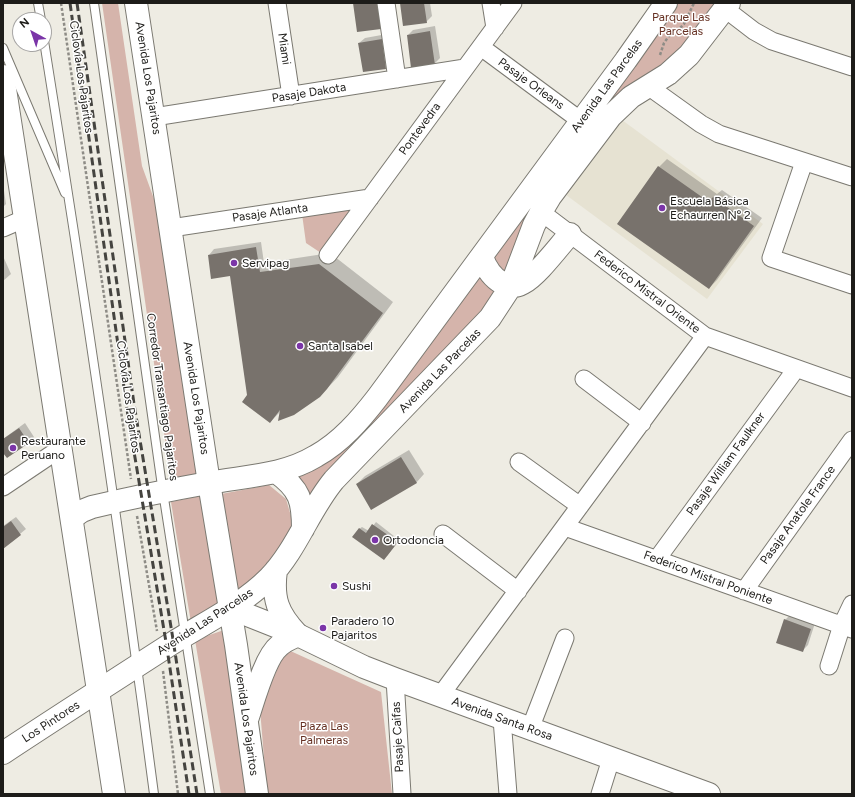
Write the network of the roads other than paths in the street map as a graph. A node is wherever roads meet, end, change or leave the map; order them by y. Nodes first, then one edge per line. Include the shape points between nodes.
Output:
1 (94, 3) edge
2 (136, 3) edge
3 (277, 3) edge
4 (386, 3) edge
5 (491, 3) edge
6 (513, 3) edge
7 (666, 3) edge
8 (727, 6) edge
9 (495, 28) junction
10 (481, 47) junction
11 (3, 48) edge
12 (46, 52) edge
13 (626, 60) junction
14 (852, 67) edge
15 (465, 68) junction
16 (3, 76) edge
17 (397, 79) junction
18 (648, 86) junction
19 (291, 96) junction
20 (154, 117) junction
21 (581, 121) junction
22 (804, 162) junction
23 (852, 177) edge
24 (370, 198) junction
25 (70, 204) junction
26 (541, 212) junction
27 (26, 218) junction
28 (3, 228) edge
29 (171, 228) junction
30 (570, 234) junction
31 (328, 255) dead end
32 (482, 257) junction
33 (852, 285) edge
34 (511, 286) junction
35 (705, 336) junction
36 (796, 369) junction
37 (584, 379) dead end
38 (852, 388) edge
39 (642, 423) junction
40 (852, 440) edge
41 (61, 448) junction
42 (519, 462) dead end
43 (276, 472) junction
44 (209, 483) junction
45 (3, 487) edge
46 (163, 492) junction
47 (124, 500) junction
48 (580, 506) junction
49 (72, 518) junction
50 (565, 527) junction
51 (303, 529) junction
52 (443, 534) dead end
53 (657, 560) junction
54 (276, 570) junction
55 (518, 591) junction
56 (744, 591) junction
57 (852, 604) edge
58 (230, 608) junction
59 (847, 627) edge
60 (186, 635) junction
61 (298, 635) junction
62 (565, 638) dead end
63 (137, 665) junction
64 (829, 666) dead end
65 (395, 679) junction
66 (98, 690) junction
67 (440, 696) junction
68 (502, 719) junction
69 (247, 720) junction
70 (530, 729) junction
71 (3, 753) edge
72 (611, 759) junction
73 (114, 794) edge
74 (154, 794) edge
75 (210, 794) edge
76 (256, 794) edge
77 (402, 794) edge
78 (508, 794) edge
79 (600, 794) edge
80 (709, 794) edge

1 - 46 lane, Corredor Transantiago Pajaritos
2 - 20 street, Avenida Los Pajaritos
3 - 19 street, Miami
4 - 17 street
5 - 9 street
6 - 9 street, Pontevedra
7 - 13 street, Avenida Las Parcelas
8 - 14 street via 754,31 772,41
8 - 18 street, Avenida Las Parcelas via 689,55 668,74
9 - 10 street, Pontevedra
10 - 15 street, Pontevedra
10 - 21 street, Pasaje Orleans
11 - 25 lane
12 - 25 lane
13 - 18 street via 632,76
13 - 21 street, Avenida Las Parcelas
15 - 17 street, Pasaje Dakota
15 - 24 street, Pontevedra
16 - 27 street
17 - 19 street, Pasaje Dakota
18 - 22 street via 710,129 729,138
18 - 26 street, Avenida Las Parcelas via 631,97 611,116
19 - 20 street, Pasaje Dakota
20 - 29 street, Avenida Los Pajaritos
21 - 32 street, Avenida Las Parcelas
22 - 23 street
22 - 33 street via 771,258
24 - 29 street, Pasaje Atlanta
24 - 31 street, Pontevedra
25 - 47 lane
26 - 30 street, Federico Mistral Oriente
26 - 34 street, Avenida Las Parcelas
27 - 28 street
27 - 41 street
29 - 44 street, Avenida Los Pajaritos
30 - 34 street via 531,277 523,283
30 - 35 street, Federico Mistral Oriente
32 - 34 street via 493,277
32 - 43 street, Avenida Las Parcelas via 377,398 353,426 330,448 316,457
34 - 51 street, Avenida Las Parcelas via 476,334 334,480
35 - 36 street, Federico Mistral Oriente
35 - 39 street
36 - 38 street, Federico Mistral Oriente
36 - 53 street, Pasaje William Faulkner
37 - 39 street
39 - 48 street
40 - 56 street, Pasaje Anatole France
41 - 45 street
41 - 49 street
42 - 48 street
43 - 44 street, Avenida Las Parcelas
43 - 51 street via 289,482 301,502
44 - 46 street, Avenida Las Parcelas
44 - 58 street, Avenida Los Pajaritos
46 - 47 street, Avenida Las Parcelas
46 - 60 lane, Corredor Transantiago Pajaritos
47 - 49 street, Avenida Las Parcelas via 92,507
47 - 63 lane
48 - 50 street
49 - 66 street
50 - 53 street, Federico Mistral Poniente
50 - 55 street
51 - 54 street, Avenida Las Parcelas
52 - 55 street
53 - 56 street, Federico Mistral Poniente
54 - 58 street, Avenida Las Parcelas via 261,585
54 - 61 street, Avenida Santa Rosa via 274,589 277,606
55 - 67 street
56 - 59 street, Federico Mistral Poniente
57 - 59 street
58 - 60 street, Avenida Las Parcelas
58 - 61 street, Avenida Santa Rosa
58 - 69 street, Avenida Los Pajaritos
59 - 64 street
60 - 63 street, Avenida Las Parcelas
60 - 75 lane, Corredor Transantiago Pajaritos
61 - 65 street, Avenida Santa Rosa
61 - 69 street via 283,643 274,652 264,671
62 - 70 street
63 - 66 street, Avenida Las Parcelas
63 - 74 lane
65 - 67 street, Avenida Santa Rosa
65 - 77 street, Pasaje Caifas
66 - 71 street, Los Pintores
66 - 73 street
67 - 68 street, Avenida Santa Rosa
68 - 70 street, Avenida Santa Rosa
68 - 78 street
69 - 76 street, Avenida Los Pajaritos
70 - 72 street, Avenida Santa Rosa
72 - 79 street
72 - 80 street, Avenida Santa Rosa

